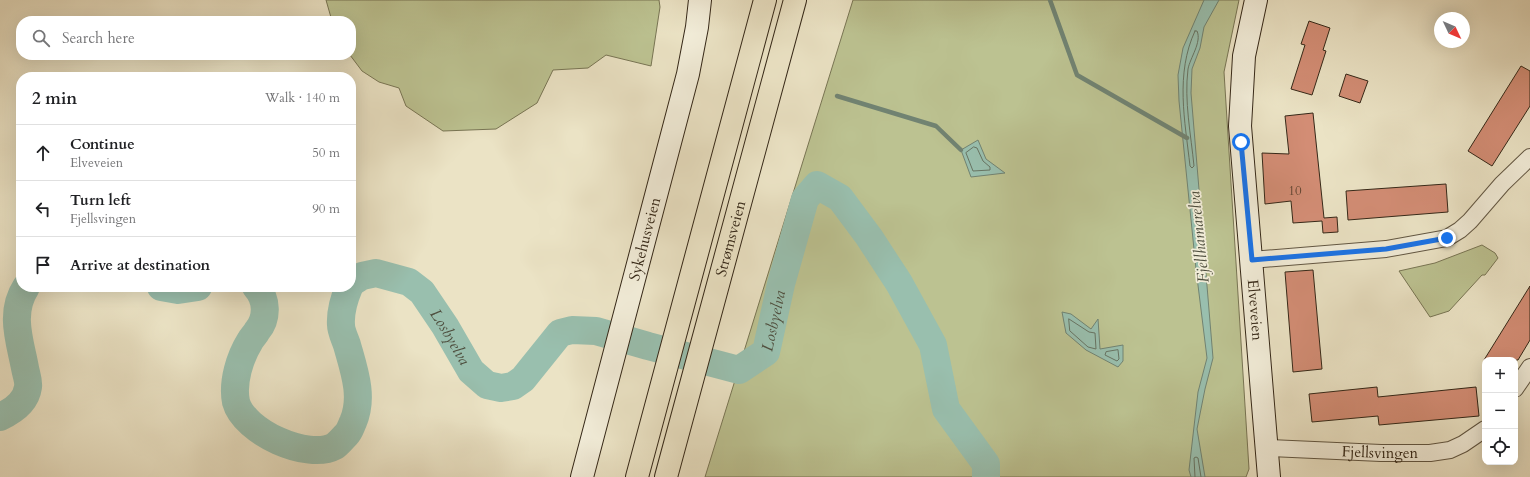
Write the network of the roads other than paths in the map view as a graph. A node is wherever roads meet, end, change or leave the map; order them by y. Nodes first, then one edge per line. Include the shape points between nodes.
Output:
1 (700, 0) edge
2 (753, 0) edge
3 (765, 0) edge
4 (795, 0) edge
5 (802, 0) edge
6 (1256, 0) edge
7 (754, 151) junction
8 (1530, 157) edge
9 (702, 235) junction
10 (1252, 260) junction
11 (1530, 367) edge
12 (1518, 385) edge
13 (1482, 431) edge
14 (1268, 448) junction
15 (582, 477) edge
16 (637, 477) edge
17 (666, 477) edge
18 (1269, 477) edge

1 - 15 main road, Sykehusveien via 688,74
2 - 9 highway via 734,74
3 - 9 highway, Strømsveien
4 - 7 highway, Strømsveien
5 - 7 highway
6 - 10 main road, Elveveien via 1244,56 1240,106
7 - 17 highway, Strømsveien
8 - 10 street via 1470,221 1447,238 1386,249
9 - 16 highway, Strømsveien
10 - 14 main road, Elveveien
11 - 12 street
13 - 14 street, Fjellsvingen via 1450,450 1430,453
14 - 18 main road, Elveveien

